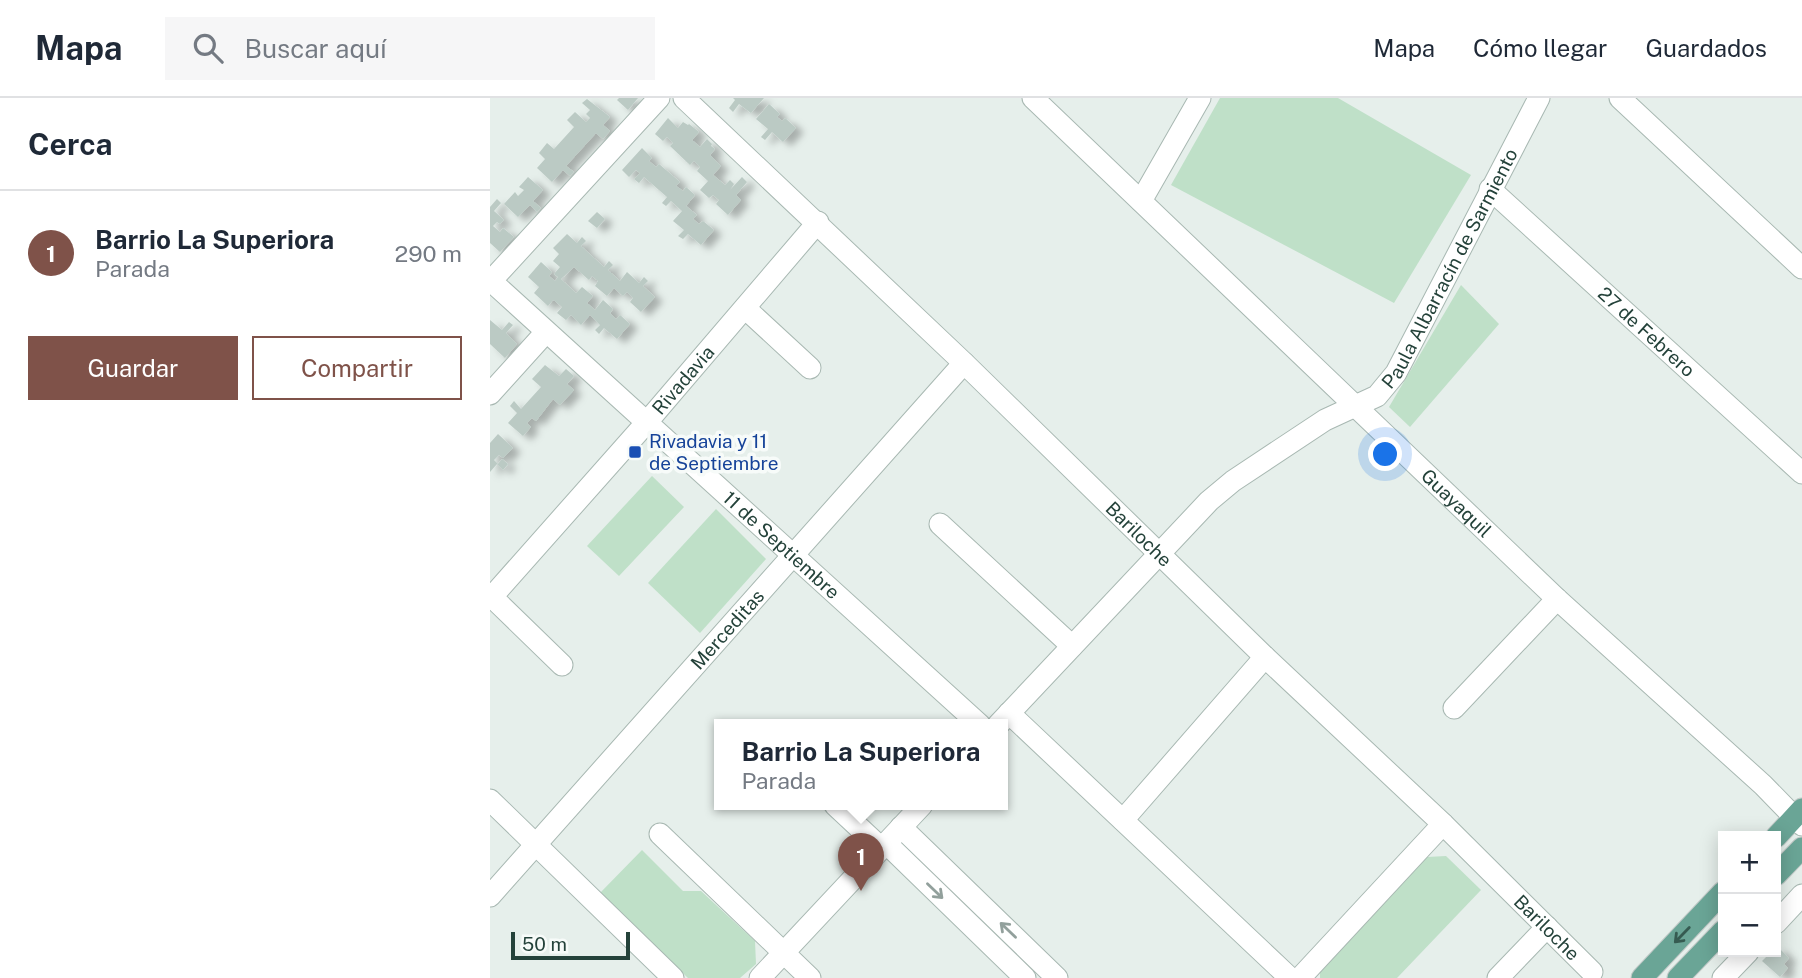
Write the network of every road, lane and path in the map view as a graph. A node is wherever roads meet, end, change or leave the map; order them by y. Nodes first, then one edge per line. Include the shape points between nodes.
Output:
1 (659, 98) edge
2 (684, 98) edge
3 (1200, 98) edge
4 (1539, 98) edge
5 (1620, 98) edge
6 (1043, 102) edge
7 (1490, 189) junction
8 (1140, 201) junction
9 (818, 222) junction
10 (1802, 268) edge
11 (490, 281) edge
12 (745, 308) junction
13 (546, 332) junction
14 (964, 363) junction
15 (810, 368) dead end
16 (490, 394) edge
17 (1354, 407) junction
18 (647, 422) junction
19 (1801, 471) edge
20 (940, 524) dead end
21 (1159, 553) junction
22 (793, 554) junction
23 (491, 598) edge
24 (1557, 599) junction
25 (1072, 646) junction
26 (1265, 657) junction
27 (562, 666) dead end
28 (1454, 708) dead end
29 (973, 719) edge
30 (1004, 719) edge
31 (1008, 722) edge
32 (490, 800) edge
33 (841, 810) edge
34 (917, 810) edge
35 (1800, 817) edge
36 (1123, 820) junction
37 (1443, 824) junction
38 (901, 827) junction
39 (1781, 833) edge
40 (660, 834) dead end
41 (537, 845) junction
42 (884, 846) junction
43 (1802, 848) edge
44 (1781, 870) edge
45 (1721, 894) edge
46 (1802, 895) edge
47 (490, 896) edge
48 (1781, 918) edge
49 (1547, 927) junction
50 (1718, 936) edge
51 (784, 953) junction
52 (1743, 957) edge
53 (1592, 972) dead end
54 (673, 978) edge
55 (760, 978) edge
56 (810, 978) edge
57 (1025, 978) edge
58 (1057, 978) edge
59 (1290, 978) edge
60 (1300, 978) edge
61 (1498, 978) edge
62 (1642, 978) edge
63 (1678, 978) edge
64 (1723, 978) edge

1 - 11 street
2 - 9 street, Bariloche
3 - 8 street
4 - 7 street, Paula Albarracín de Sarmiento
5 - 10 street
6 - 8 street, Guayaquil
7 - 17 street, Paula Albarracín de Sarmiento via 1396,373 1377,396
7 - 19 street, 27 de Febrero
8 - 17 street, Guayaquil
9 - 12 street, Rivadavia
9 - 14 street, Bariloche
11 - 13 street, 11 de Septiembre
12 - 15 street
12 - 18 street, Rivadavia
13 - 16 street
13 - 18 street, 11 de Septiembre
14 - 21 street, Bariloche
14 - 22 street, Merceditas
17 - 21 street, Paula Albarracín de Sarmiento via 1325,420 1233,481
17 - 24 street, Guayaquil
18 - 22 street, 11 de Septiembre
18 - 23 street, Rivadavia
20 - 25 street
21 - 25 street, Paula Albarracín de Sarmiento
21 - 26 street, Bariloche
22 - 29 street, 11 de Septiembre
22 - 41 street, Merceditas
23 - 27 street
24 - 28 street
24 - 35 street, Guayaquil
25 - 30 street, Paula Albarracín de Sarmiento
26 - 36 street
26 - 37 street, Bariloche
31 - 36 street
32 - 41 street
33 - 42 street
34 - 38 street
35 - 39 main road
36 - 59 street
37 - 49 street, Bariloche
37 - 60 street
38 - 42 street
58 -> 38 street
40 - 51 street
41 - 47 street, Merceditas
41 - 54 street
42 - 51 street
42 -> 57 street
43 - 44 main road
45 -> 62 main road
46 - 48 street
49 - 53 street, Bariloche
49 - 61 street
50 - 63 main road
51 - 55 street
51 - 56 street
52 - 64 street

